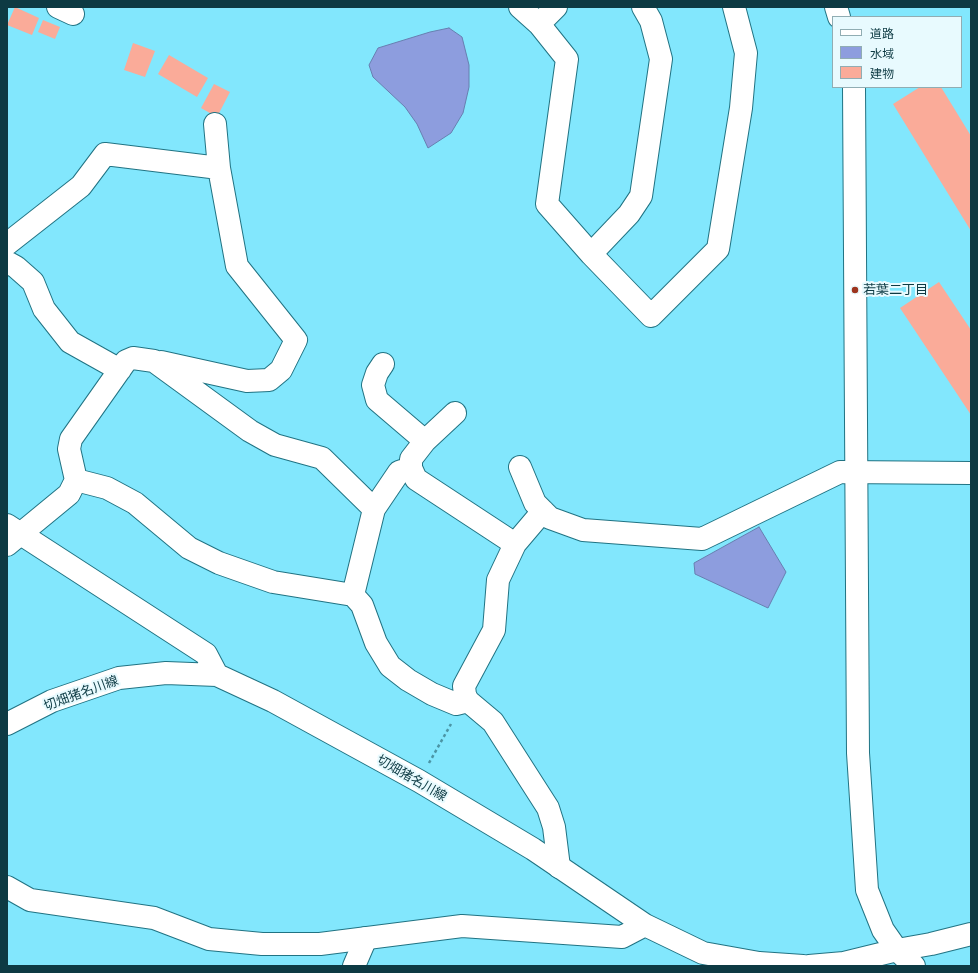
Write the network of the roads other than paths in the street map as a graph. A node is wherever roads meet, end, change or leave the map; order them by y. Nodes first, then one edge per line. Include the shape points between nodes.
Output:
1 (520, 7) edge
2 (556, 7) edge
3 (643, 7) edge
4 (734, 7) edge
5 (539, 24) junction
6 (854, 88) edge
7 (215, 124) dead end
8 (218, 168) junction
9 (7, 244) edge
10 (591, 254) junction
11 (7, 262) edge
12 (154, 361) junction
13 (383, 364) dead end
14 (120, 370) junction
15 (455, 413) dead end
16 (425, 442) junction
17 (520, 467) dead end
18 (411, 468) junction
19 (857, 472) junction
20 (971, 473) edge
21 (76, 480) junction
22 (374, 509) junction
23 (543, 511) junction
24 (11, 534) edge
25 (515, 544) junction
26 (353, 595) junction
27 (217, 675) junction
28 (465, 702) junction
29 (7, 724) edge
30 (559, 867) junction
31 (7, 888) edge
32 (645, 925) junction
33 (971, 934) edge
34 (366, 938) junction
35 (897, 950) junction
36 (701, 959) edge
37 (354, 966) edge
38 (803, 966) edge
39 (809, 966) edge
40 (914, 966) edge

1 - 5 street
2 - 5 street
3 - 10 street via 651,21 661,59 641,196 629,214
4 - 10 street via 746,53 741,108 718,249 651,316
5 - 10 street via 567,59 547,204
6 - 19 street
7 - 8 street
8 - 9 street via 105,154 81,186
8 - 12 street via 237,266 296,340 281,370 269,380 247,381
11 - 14 street via 33,282 44,309 70,342
12 - 14 street via 133,358 126,361
12 - 22 street via 250,431 275,445 322,458
13 - 16 street via 373,385 377,400
14 - 21 street via 72,439 69,449
15 - 16 street
16 - 18 street via 411,459
17 - 23 street via 535,503
18 - 22 street via 399,472
18 - 25 street via 416,479
19 - 20 street
19 - 23 street via 840,472 702,539 583,530 550,518
19 - 35 street via 858,753 867,890 882,930
21 - 24 street via 69,494
21 - 26 street via 107,488 135,503 189,548 219,563 273,582
22 - 26 street
23 - 25 street
24 - 27 street via 206,654
25 - 28 street via 498,580 494,630 464,686
26 - 28 street via 362,605 376,643 390,666 432,694 456,704
27 - 29 street, 切畑猪名川線 via 166,673 119,678 52,701
27 - 30 street, 切畑猪名川線 via 273,701 419,781
28 - 30 street via 493,722 548,808 554,827
30 - 32 street, 切畑猪名川線
31 - 34 street via 30,900 154,918 209,939 262,944 320,944
32 - 34 street via 622,937 462,926
32 - 36 street, 切畑猪名川線
33 - 35 street
34 - 37 street
35 - 39 street via 844,963
35 - 40 street
36 - 38 street, 切畑猪名川線

